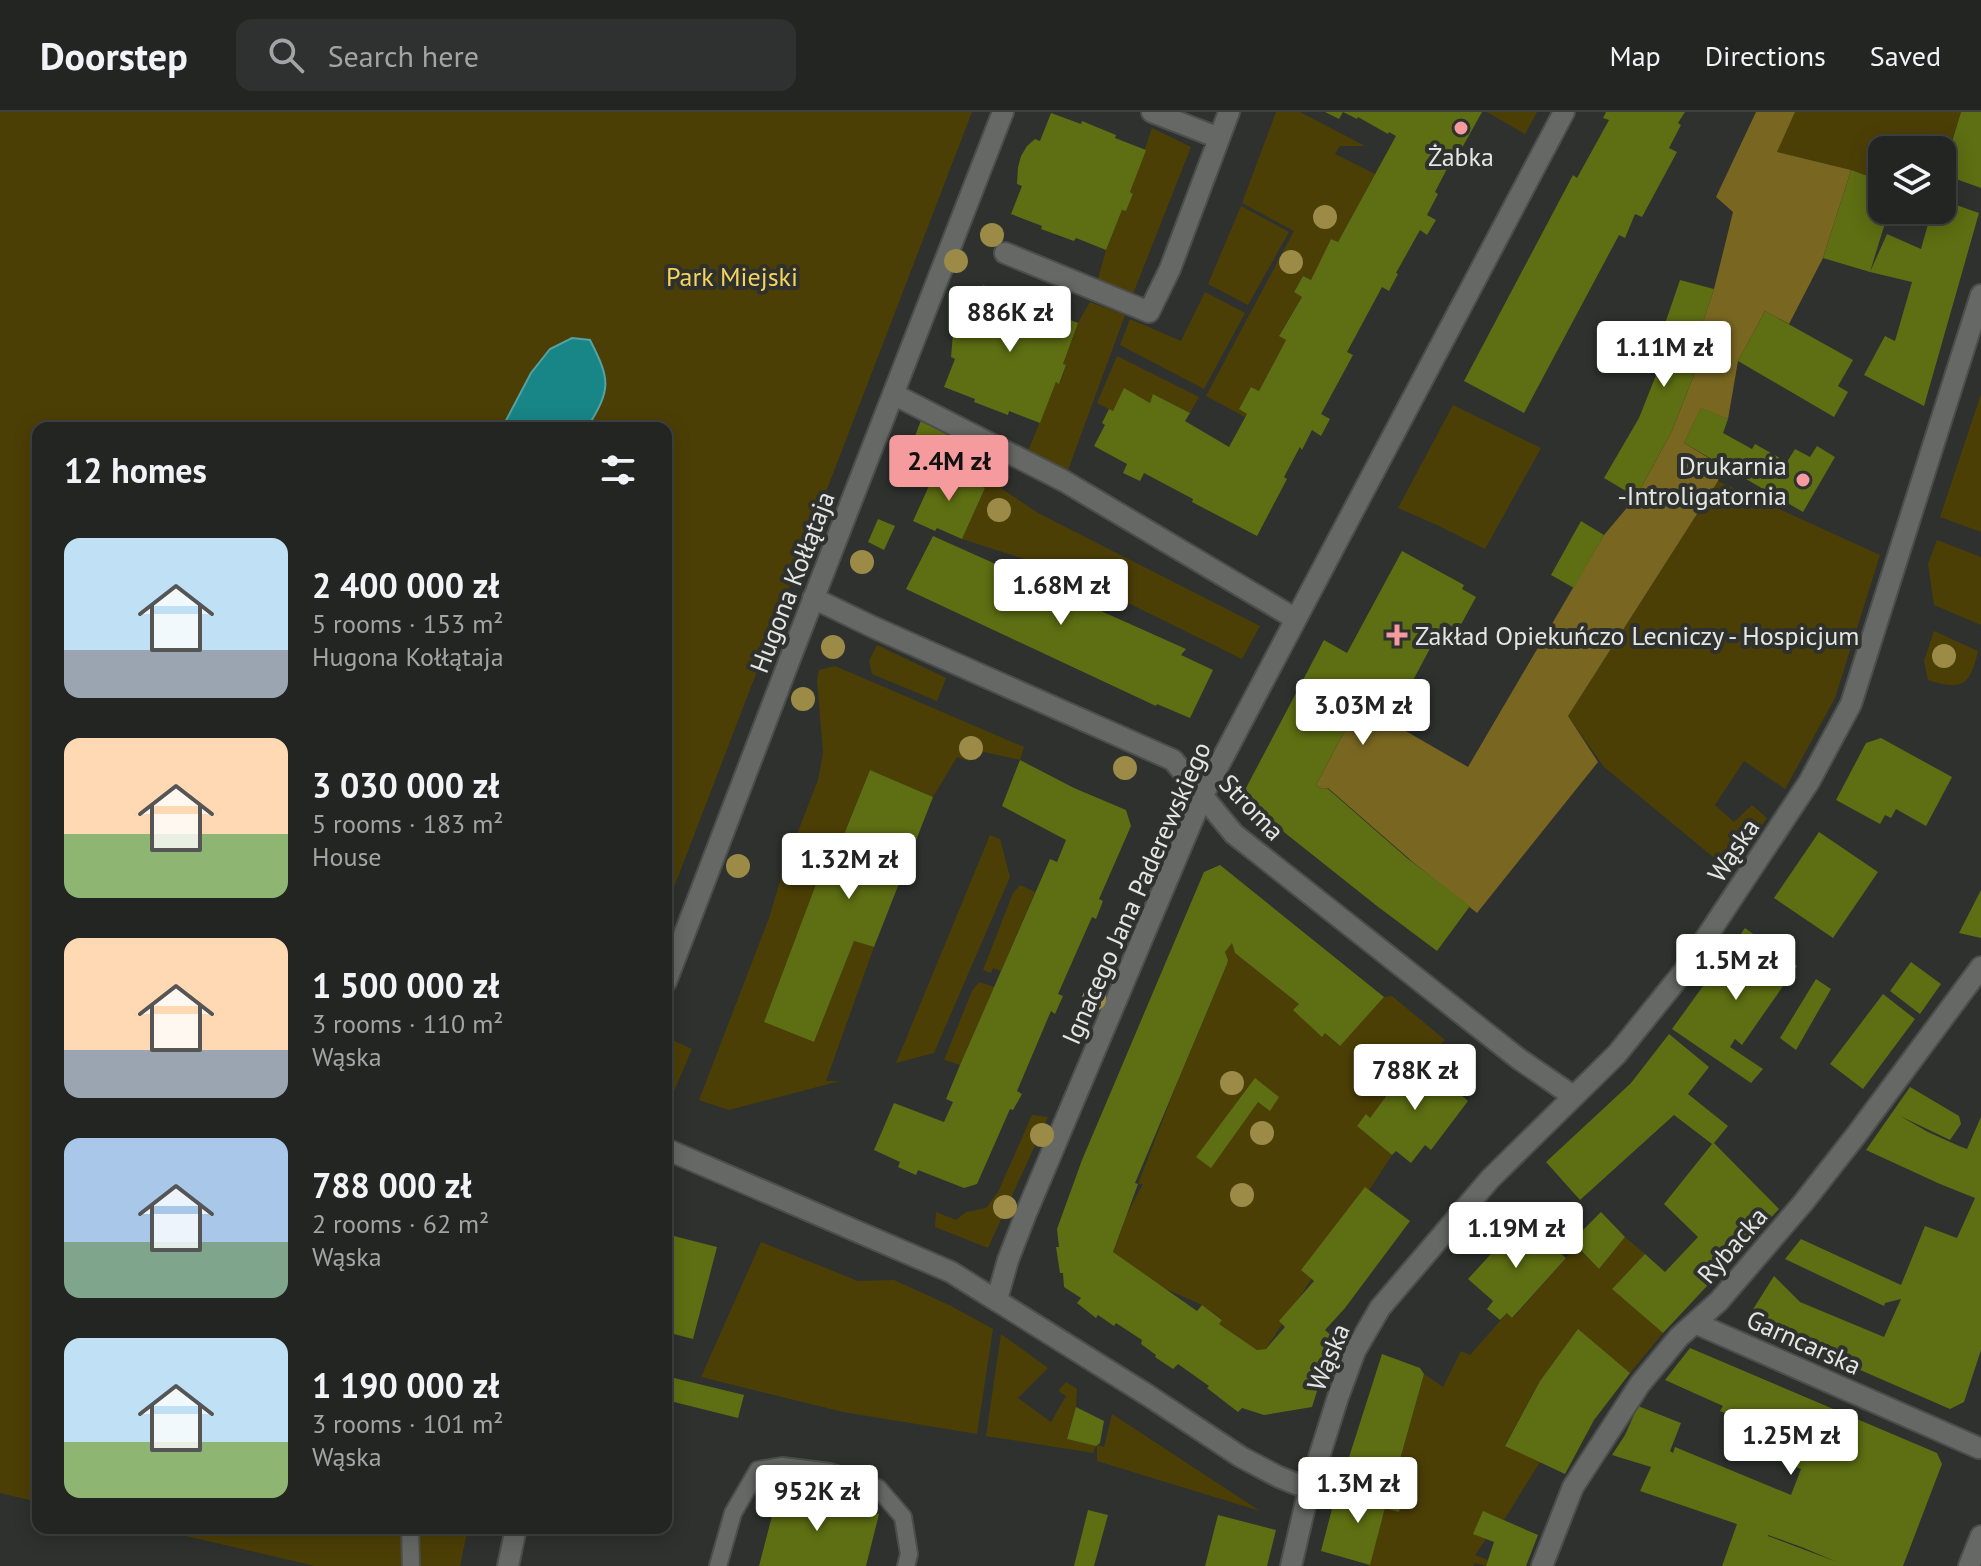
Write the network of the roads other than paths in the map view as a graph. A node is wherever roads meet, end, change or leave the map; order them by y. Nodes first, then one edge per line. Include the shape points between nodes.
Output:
1 (1003, 112) edge
2 (1152, 112) edge
3 (1229, 112) edge
4 (1564, 112) edge
5 (1219, 138) junction
6 (1005, 253) dead end
7 (1981, 295) edge
8 (893, 394) junction
9 (813, 598) junction
10 (1296, 619) junction
11 (1203, 795) junction
12 (672, 966) edge
13 (1981, 967) edge
14 (1573, 1096) junction
15 (672, 1152) edge
16 (997, 1299) junction
17 (1695, 1323) junction
18 (1980, 1448) edge
19 (1309, 1489) junction
20 (410, 1534) edge
21 (515, 1534) edge
22 (1981, 1536) edge
23 (411, 1566) edge
24 (508, 1566) edge
25 (718, 1566) edge
26 (906, 1566) edge
27 (1291, 1566) edge
28 (1542, 1566) edge
29 (1969, 1566) edge

1 - 8 street, Hugona Kołłątaja
2 - 5 street
3 - 5 street
4 - 10 street, Ignacego Jana Paderewskiego
5 - 6 street via 1149,312
7 - 14 street, Wąska via 1851,704 1809,782 1684,971 1617,1054
8 - 9 street, Hugona Kołłątaja
8 - 10 street via 1064,481
9 - 11 street, Stroma via 1173,760
9 - 12 street, Hugona Kołłątaja
10 - 11 street, Ignacego Jana Paderewskiego
11 - 14 street, Stroma via 1256,852
11 - 16 street, Ignacego Jana Paderewskiego via 1027,1211
13 - 17 street, Rybacka via 1803,1203
14 - 19 street, Wąska via 1490,1179 1380,1308 1355,1351
15 - 16 street via 951,1272
16 - 19 street via 1241,1457
17 - 18 street, Garncarska
17 - 28 street, Rybacka via 1640,1384 1606,1434 1573,1487
19 - 27 street, Wąska
20 - 23 lane
21 - 24 street
22 - 29 street
25 - 26 lane via 733,1513 758,1470 782,1466 830,1472 878,1488 903,1517

